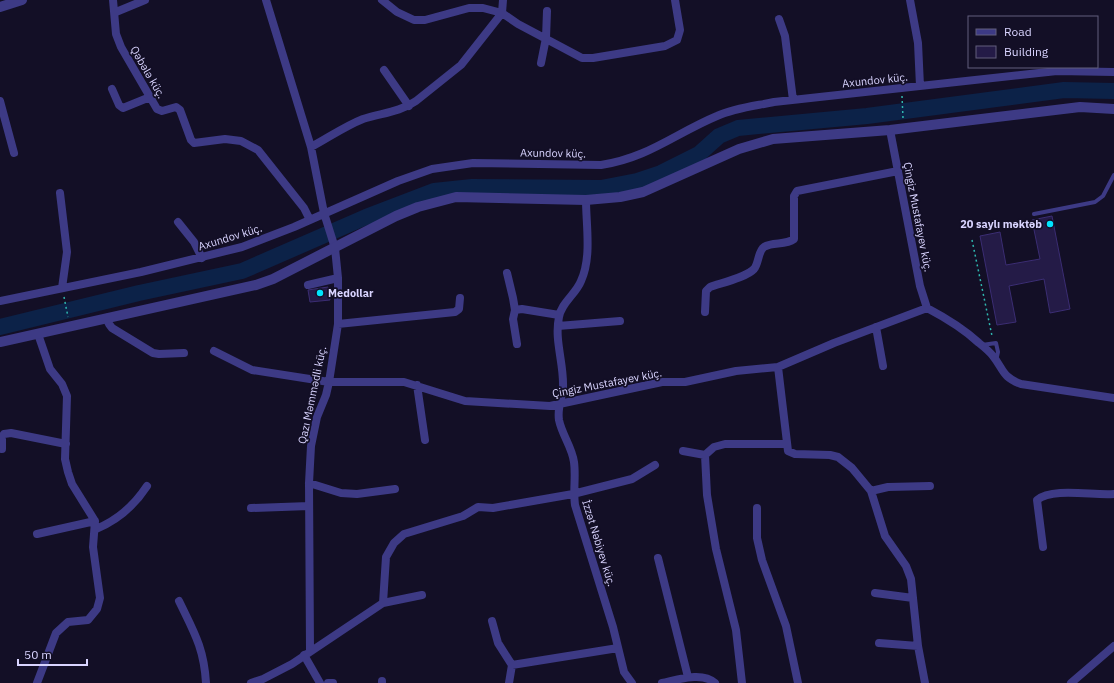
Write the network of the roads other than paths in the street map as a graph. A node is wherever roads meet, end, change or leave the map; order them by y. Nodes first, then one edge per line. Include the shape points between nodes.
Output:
1 (22, 0) edge
2 (114, 0) edge
3 (145, 0) edge
4 (266, 0) edge
5 (382, 0) edge
6 (503, 0) edge
7 (675, 0) edge
8 (910, 0) edge
9 (0, 7) edge
10 (547, 11) dead end
11 (116, 12) junction
12 (502, 13) junction
13 (779, 19) dead end
14 (546, 38) junction
15 (541, 63) dead end
16 (384, 70) dead end
17 (1114, 72) edge
18 (920, 86) junction
19 (112, 89) dead end
20 (150, 97) junction
21 (794, 100) junction
22 (0, 101) edge
23 (409, 106) junction
24 (1114, 109) edge
25 (890, 130) junction
26 (311, 147) junction
27 (14, 153) dead end
28 (898, 171) junction
29 (1114, 175) edge
30 (60, 193) dead end
31 (586, 200) junction
32 (1034, 214) dead end
33 (325, 217) junction
34 (310, 220) junction
35 (178, 222) dead end
36 (333, 245) junction
37 (202, 258) junction
38 (507, 273) dead end
39 (338, 278) junction
40 (308, 285) dead end
41 (62, 288) junction
42 (460, 298) dead end
43 (0, 301) edge
44 (928, 308) junction
45 (514, 310) junction
46 (705, 312) dead end
47 (559, 315) junction
48 (106, 318) junction
49 (620, 321) dead end
50 (338, 324) junction
51 (558, 326) junction
52 (876, 327) junction
53 (38, 334) junction
54 (0, 342) edge
55 (517, 344) dead end
56 (981, 345) junction
57 (214, 351) dead end
58 (184, 353) dead end
59 (996, 361) junction
60 (883, 366) dead end
61 (778, 367) junction
62 (329, 382) junction
63 (417, 385) junction
64 (1114, 398) edge
65 (559, 405) junction
66 (425, 440) dead end
67 (66, 444) junction
68 (786, 444) junction
69 (2, 449) dead end
70 (683, 450) dead end
71 (705, 455) junction
72 (655, 465) dead end
73 (309, 483) junction
74 (147, 486) dead end
75 (930, 486) dead end
76 (395, 489) dead end
77 (871, 491) junction
78 (573, 494) junction
79 (1114, 494) edge
80 (309, 506) junction
81 (251, 508) dead end
82 (757, 508) dead end
83 (96, 525) junction
84 (37, 534) dead end
85 (1043, 547) dead end
86 (658, 558) dead end
87 (875, 593) dead end
88 (422, 595) dead end
89 (913, 598) junction
90 (179, 601) dead end
91 (383, 603) junction
92 (492, 621) dead end
93 (880, 644) dead end
94 (918, 646) junction
95 (1114, 646) edge
96 (618, 648) junction
97 (307, 653) junction
98 (512, 665) junction
99 (688, 678) junction
100 (38, 683) edge
101 (206, 683) edge
102 (251, 683) edge
103 (320, 683) edge
104 (328, 683) edge
105 (333, 683) edge
106 (509, 683) edge
107 (632, 683) edge
108 (662, 683) edge
109 (715, 683) edge
110 (742, 683) edge
111 (798, 683) edge
112 (925, 683) edge
113 (1071, 683) edge

1 - 9 street
2 - 11 street, Qəbələ küç.
3 - 11 street
4 - 26 street, Qazı Məmmədli küç.
5 - 12 street via 397,12 414,20 425,20 469,8 483,8
6 - 12 street
7 - 14 street via 680,30 677,40 665,46 582,58
8 - 18 street via 918,43
10 - 14 street
11 - 20 street, Qəbələ küç. via 116,34
12 - 14 street
12 - 23 street via 461,65
13 - 21 street via 785,36
14 - 15 street
16 - 23 street
17 - 18 street, Axundov küç. via 1057,71
18 - 21 street, Axundov küç.
19 - 20 street via 123,108
20 - 34 street, Qəbələ küç. via 157,109 162,111 176,107 180,110 194,143 225,139 241,141 258,150 304,208
21 - 33 street, Axundov küç. via 736,109 718,115 652,150 619,162 602,165 473,162 432,169 404,178
22 - 27 street
23 - 26 street via 364,119
24 - 25 street via 1080,107
25 - 28 street, Çingiz Mustafayev küç.
25 - 31 street via 773,139 739,149 643,192
26 - 33 street, Qazı Məmmədli küç.
28 - 44 street, Çingiz Mustafayev küç. via 920,286
28 - 46 street via 797,191 794,196 794,239 790,243 766,246 762,249 754,269 710,287 706,291
29 - 32 lane via 1103,196 1095,202
30 - 41 street via 67,252
31 - 36 street via 456,197 418,207
31 - 47 street, İzzət Nəbiyev küç. via 586,266 576,291
33 - 34 street, Axundov küç.
33 - 36 street, Qazı Məmmədli küç.
34 - 37 street, Axundov küç. via 242,247
35 - 37 street via 194,242
36 - 39 street, Qazı Məmmədli küç.
36 - 48 street via 273,279 256,285
37 - 41 street, Axundov küç.
38 - 45 street
39 - 40 street
39 - 50 street, Qazı Məmmədli küç.
41 - 43 street, Axundov küç.
42 - 50 street via 459,309 455,312
44 - 52 street, Çingiz Mustafayev küç.
44 - 56 street
45 - 47 street
45 - 55 street
47 - 51 street, İzzət Nəbiyev küç.
48 - 53 street
48 - 58 street via 112,328 153,353
49 - 51 street
50 - 62 street, Qazı Məmmədli küç.
51 - 65 street, İzzət Nəbiyev küç. via 563,386
52 - 60 street
52 - 61 street, Çingiz Mustafayev küç.
53 - 54 street
53 - 67 street via 50,369 65,388
56 - 59 street
56 - 59 lane via 993,342 997,345
57 - 62 street, Çingiz Mustafayev küç. via 252,370
59 - 64 street via 1004,375 1021,384
61 - 65 street, Çingiz Mustafayev küç. via 736,371 685,382 662,382
61 - 68 street
62 - 63 street, Çingiz Mustafayev küç. via 404,382
62 - 73 street, Qazı Məmmədli küç. via 317,416
63 - 65 street, Çingiz Mustafayev küç. via 465,401
63 - 66 street
65 - 78 street, İzzət Nəbiyev küç. via 561,426 575,464
67 - 69 street via 11,433 2,437
67 - 83 street via 65,458 72,484
68 - 71 street via 725,444 714,447
68 - 77 street via 788,451 795,454 838,457 852,468
70 - 71 street
71 - 110 street via 706,495 736,630
72 - 78 street via 632,479
73 - 76 street via 341,493 356,494
73 - 80 street, Qazı Məmmədli küç.
74 - 83 street via 128,511
75 - 77 street via 888,487
77 - 89 street via 885,536 909,572
78 - 91 street via 493,508 478,508 463,516 404,534 394,543 386,557
78 - 96 street, İzzət Nəbiyev küç.
79 - 85 street via 1065,494 1041,497 1037,500 1037,508
80 - 81 street
80 - 97 street, Qazı Məmmədli küç.
82 - 111 street via 757,538 762,560 786,626
83 - 84 street
83 - 100 street via 93,547 100,589 97,609 88,620 68,622 56,633
86 - 99 street
87 - 89 street
88 - 91 street
89 - 94 street
90 - 101 street via 198,641 204,661
91 - 97 street
92 - 98 street via 498,643
93 - 94 street
94 - 112 street
95 - 113 street
96 - 98 street
96 - 107 street, İzzət Nəbiyev küç. via 624,672
97 - 102 street via 278,672
97 - 103 street
98 - 106 street
99 - 108 street
99 - 109 street via 703,678
104 - 105 street

